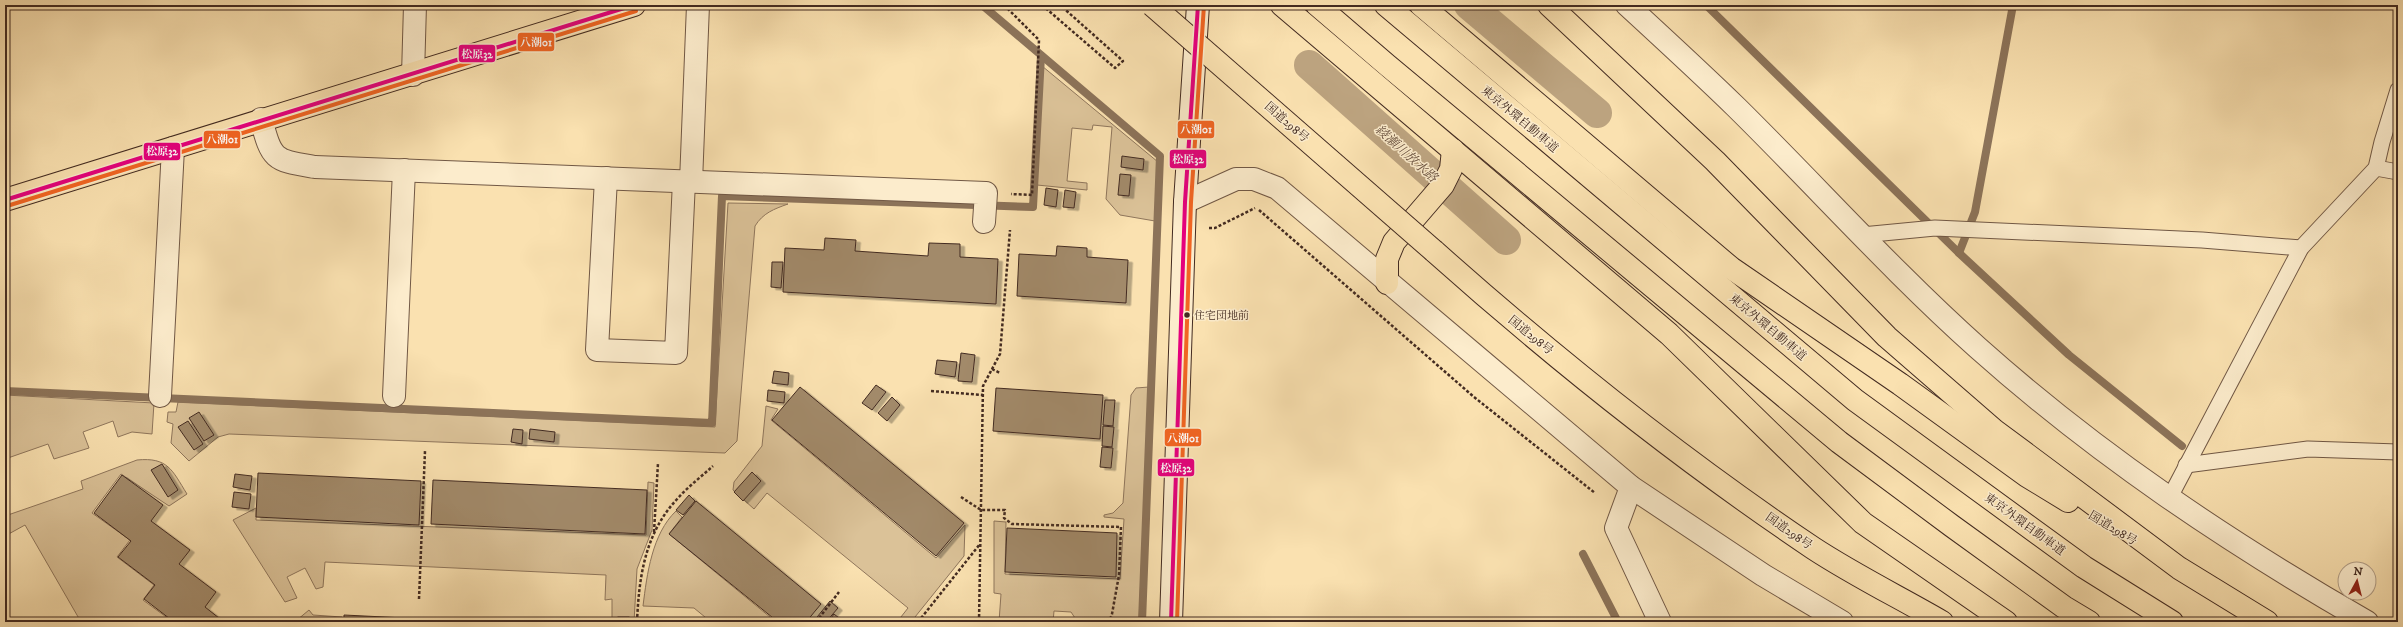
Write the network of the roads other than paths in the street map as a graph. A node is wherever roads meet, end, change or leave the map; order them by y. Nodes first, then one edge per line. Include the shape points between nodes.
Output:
1 (415, 5) edge
2 (634, 5) edge
3 (698, 5) edge
4 (1152, 5) edge
5 (1198, 5) edge
6 (1282, 5) edge
7 (1317, 5) edge
8 (1386, 5) edge
9 (1421, 5) edge
10 (1550, 5) edge
11 (1627, 5) edge
12 (413, 75) junction
13 (2398, 90) edge
14 (261, 119) junction
15 (173, 148) junction
16 (1453, 150) junction
17 (2376, 168) junction
18 (404, 170) junction
19 (2398, 172) edge
20 (606, 178) junction
21 (688, 181) junction
22 (5, 200) edge
23 (1186, 202) junction
24 (984, 222) dead end
25 (1862, 235) junction
26 (2301, 248) junction
27 (1387, 283) junction
28 (160, 396) dead end
29 (394, 396) dead end
30 (2398, 452) edge
31 (2186, 465) junction
32 (1631, 487) junction
33 (2168, 499) junction
34 (2178, 568) junction
35 (1171, 622) edge
36 (1660, 622) edge
37 (1842, 622) edge
38 (1942, 622) edge
39 (2006, 622) edge
40 (2089, 622) edge
41 (2172, 622) edge
42 (2267, 622) edge
43 (2367, 622) edge

1 - 12 street
2 - 12 main road
3 - 21 street
4 - 38 main road, 国道298号, bridge via 1515,323 1681,456 1814,548
5 - 23 street
6 - 16 main road
7 - 40 main road via 1839,442
8 - 41 main road, 東京外環自動車道 via 1856,400 2084,568
9 - 34 main road, 国道298号 via 1731,268 1900,384 2027,476
10 - 34 main road, 国道298号 via 1715,161 1887,338 1994,430
11 - 25 street via 1737,108
12 - 14 main road
13 - 17 lane
14 - 15 main road
14 - 18 street via 268,146 282,161 315,167
15 - 22 main road
15 - 28 street
16 - 27 main road via 1451,169 1443,185 1394,242 1387,259
16 - 39 main road via 1669,334 1863,523
17 - 19 lane
17 - 26 lane
18 - 20 street
18 - 29 street
20 - 21 street
20 - 21 street via 597,350 676,353
21 - 24 street via 986,193
23 - 27 street via 1236,179 1254,179 1277,188
23 - 35 street
25 - 26 lane via 1935,228 2202,240
25 - 33 street via 1978,348
26 - 31 lane
27 - 32 street
30 - 31 lane via 2308,449
31 - 33 lane
32 - 36 street via 1616,528
32 - 37 street via 1763,575
33 - 43 street via 2273,568
34 - 42 main road, 国道298号

